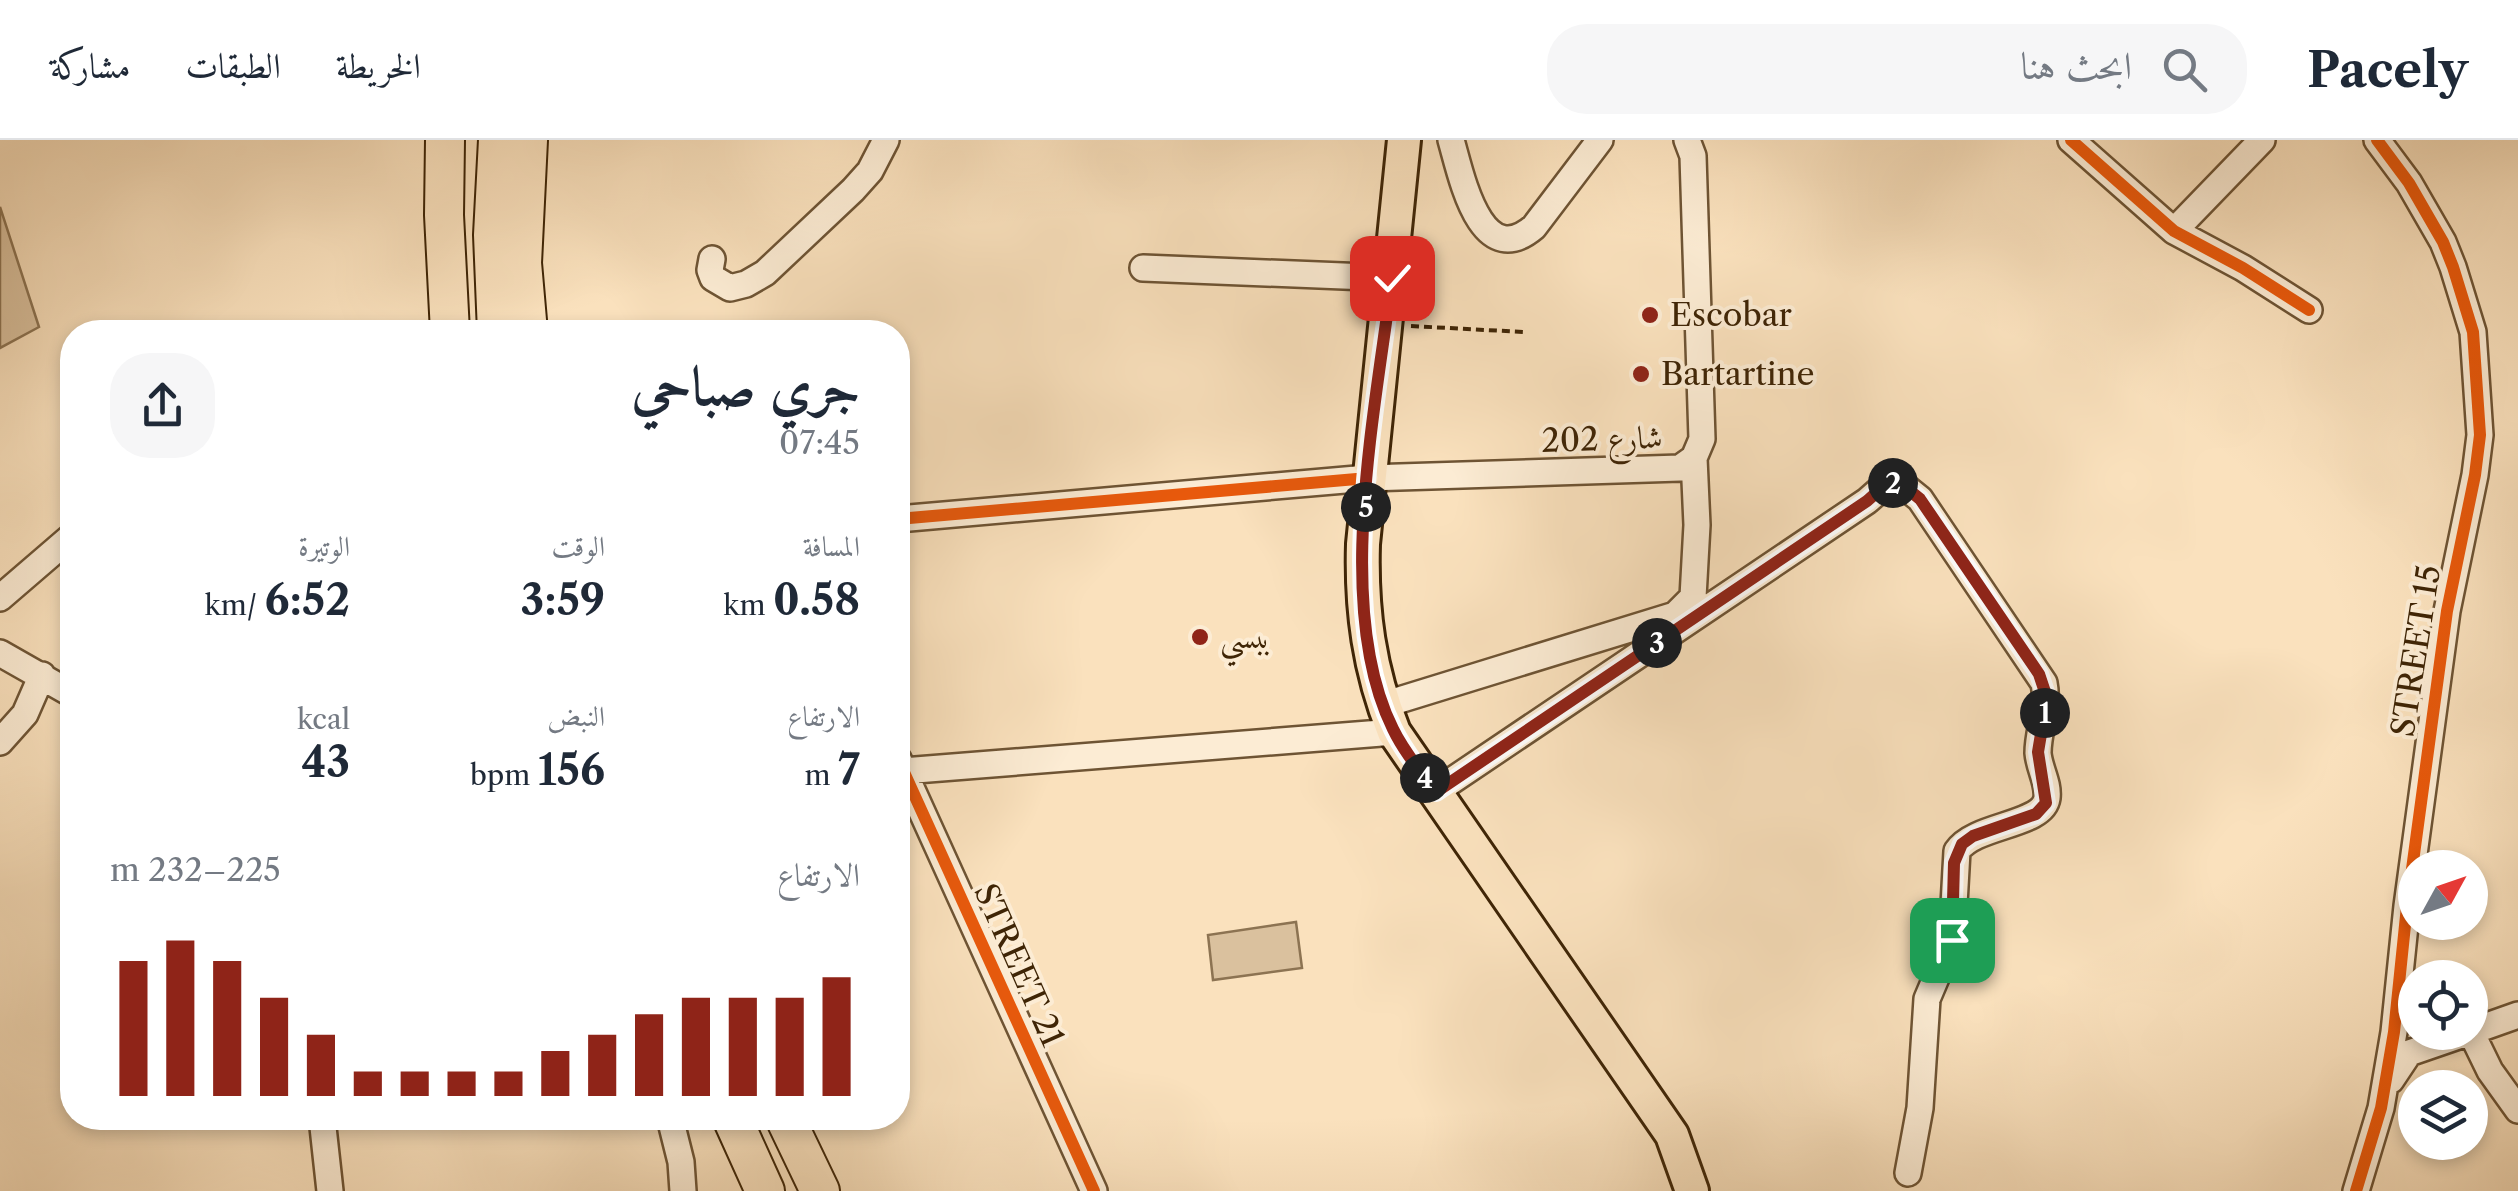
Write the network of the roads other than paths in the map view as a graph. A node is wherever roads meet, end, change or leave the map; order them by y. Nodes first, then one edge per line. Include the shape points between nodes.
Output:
1 (498, 140) edge
2 (528, 140) edge
3 (886, 140) edge
4 (1404, 140) edge
5 (1451, 140) edge
6 (1600, 140) edge
7 (1687, 140) edge
8 (2071, 140) edge
9 (2262, 140) edge
10 (2377, 140) edge
11 (450, 144) edge
12 (2174, 231) junction
13 (712, 259) dead end
14 (1142, 268) dead end
15 (1392, 278) junction
16 (2309, 310) dead end
17 (450, 320) edge
18 (473, 320) edge
19 (496, 320) edge
20 (527, 320) edge
21 (1694, 458) junction
22 (1368, 478) junction
23 (910, 518) edge
24 (60, 546) edge
25 (0, 598) edge
26 (0, 653) edge
27 (42, 675) junction
28 (60, 686) edge
29 (1388, 718) junction
30 (0, 742) edge
31 (910, 764) edge
32 (910, 787) edge
33 (1436, 792) junction
34 (2411, 960) edge
35 (2518, 1015) edge
36 (2488, 1025) edge
37 (2398, 1031) edge
38 (2418, 1050) edge
39 (2481, 1050) edge
40 (2381, 1108) junction
41 (2518, 1110) edge
42 (323, 1130) edge
43 (672, 1130) edge
44 (738, 1130) edge
45 (791, 1130) edge
46 (1908, 1173) dead end
47 (330, 1191) edge
48 (683, 1191) edge
49 (766, 1191) edge
50 (820, 1191) edge
51 (1094, 1191) edge
52 (1692, 1191) edge
53 (2356, 1191) edge

1 - 19 highway via 492,235
2 - 20 highway via 522,263
3 - 13 street via 853,190 765,273 730,288 713,278
4 - 15 main road
5 - 6 street via 1474,215 1490,231 1512,238 1534,227
7 - 21 street, شارع 202 via 1693,156 1702,439
8 - 12 street
9 - 12 street
10 - 34 street, STREET 15 via 2409,183 2454,267 2474,332 2480,435 2447,611
11 - 17 highway
11 - 18 highway
12 - 16 street
14 - 15 street
15 - 22 main road
21 - 22 street, شارع 202 via 1680,468
21 - 29 street via 1693,597 1675,615
22 - 23 street
22 - 29 main road via 1361,593
24 - 25 street
26 - 27 street
27 - 28 street
27 - 30 street via 24,714
29 - 31 street
29 - 33 main road
32 - 51 street, STREET 21
33 - 46 street via 1884,486 1899,482 1908,488 2039,674 2047,698 2038,752 2046,803 2036,814 1973,836 1957,851 1952,940 1927,1000
33 - 52 main road via 1672,1135
35 - 36 street
37 - 40 street, STREET 15
38 - 40 street via 2395,1072
39 - 41 street
40 - 53 street, STREET 15
42 - 47 street
43 - 48 street
44 - 49 highway
45 - 50 highway

